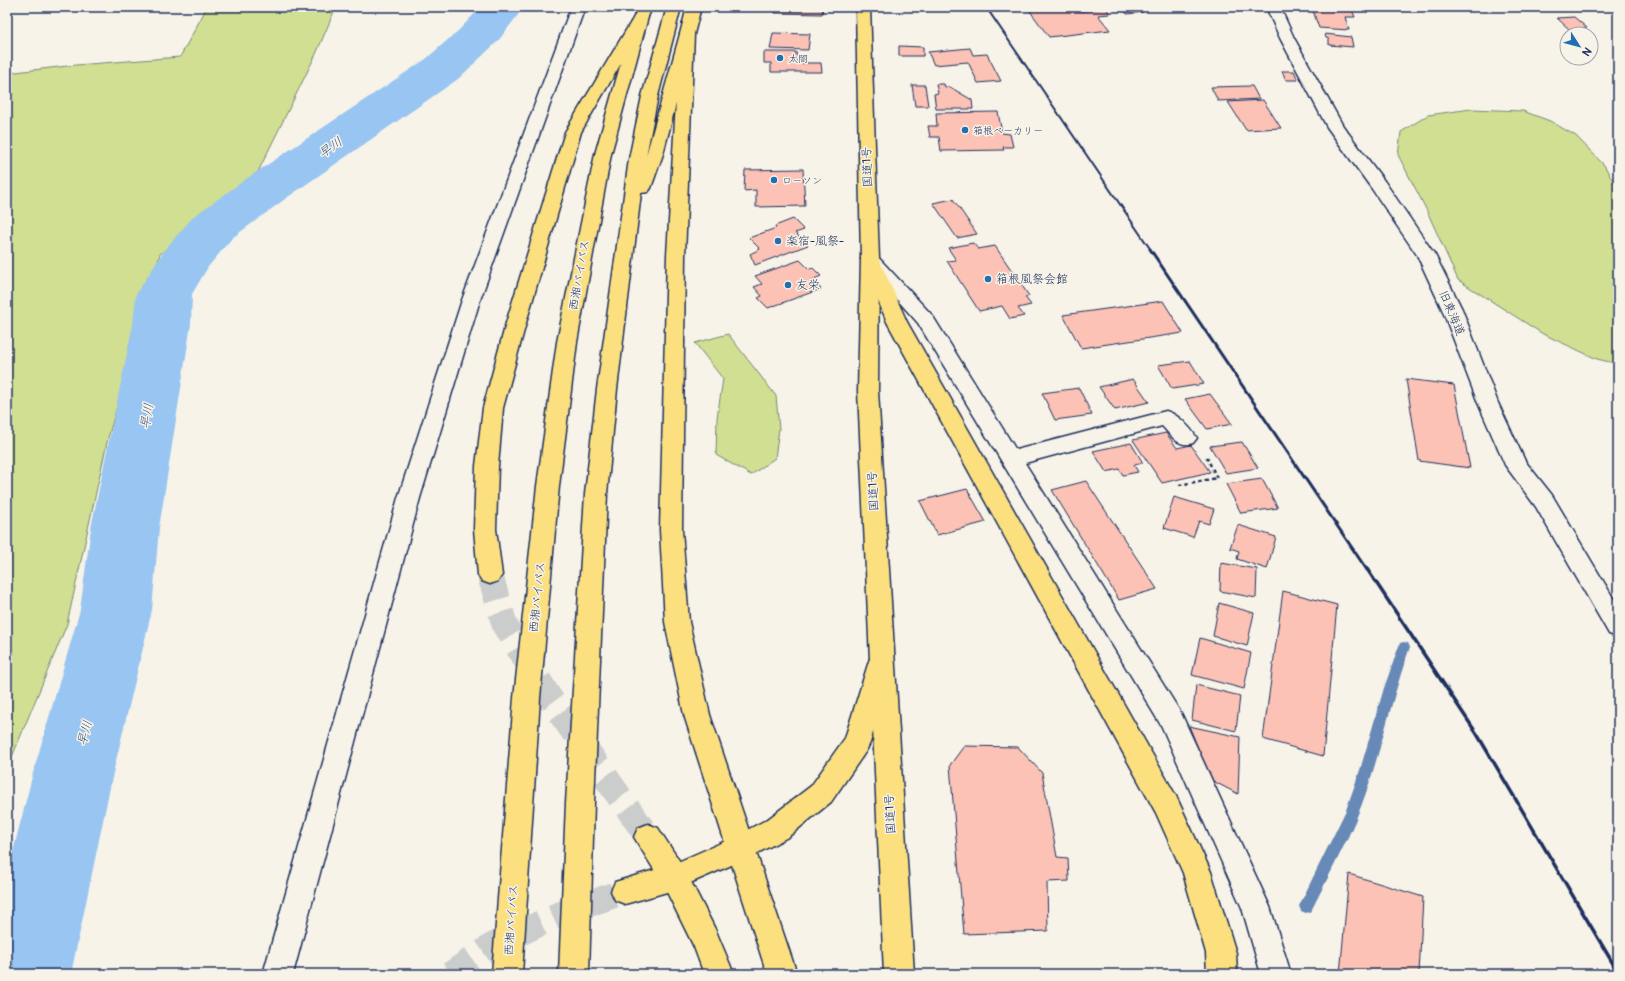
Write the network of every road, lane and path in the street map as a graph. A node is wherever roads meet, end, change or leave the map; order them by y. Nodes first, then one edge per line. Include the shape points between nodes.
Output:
1 (578, 7) edge
2 (674, 7) edge
3 (694, 7) edge
4 (863, 7) edge
5 (1273, 7) edge
6 (643, 12) edge
7 (676, 35) junction
8 (870, 259) junction
9 (1186, 438) joint
10 (1011, 460) junction
11 (1179, 485) dead end
12 (490, 575) tunnel mouth
13 (1618, 627) edge
14 (881, 661) junction
15 (648, 837) tunnel mouth
16 (740, 848) junction
17 (674, 877) junction
18 (625, 891) tunnel mouth
19 (278, 974) edge
20 (507, 974) edge
21 (574, 974) edge
22 (720, 974) edge
23 (782, 974) edge
24 (899, 974) edge
25 (1222, 974) edge
26 (1276, 974) edge

1 - 19 street via 472,300 409,498
2 - 7 highway
3 - 7 highway
4 - 8 highway, 国道1号
5 - 13 street, 旧東海道 via 1335,127 1426,255 1452,309 1488,403 1516,465 1544,501
6 - 12 highway via 573,132 516,323 493,408 487,466 485,529
6 - 20 highway, 西湘バイパス via 603,154 566,342 548,486 528,698
7 - 16 highway via 676,263 671,530 676,607 697,715
7 - 21 highway via 655,154 630,221 606,390 596,494
8 - 10 street via 926,319
8 - 14 highway, 国道1号 via 868,391
8 - 25 highway via 897,322 1166,805 1197,872 1221,953
9 - 10 street via 1166,418
9 - 11 path via 1206,457 1217,478
10 - 26 street via 1172,721 1256,907
14 - 16 highway via 857,743 821,794 778,828
14 - 24 highway, 国道1号
15 - 17 highway
16 - 17 highway
16 - 23 highway
17 - 18 highway
17 - 22 highway

